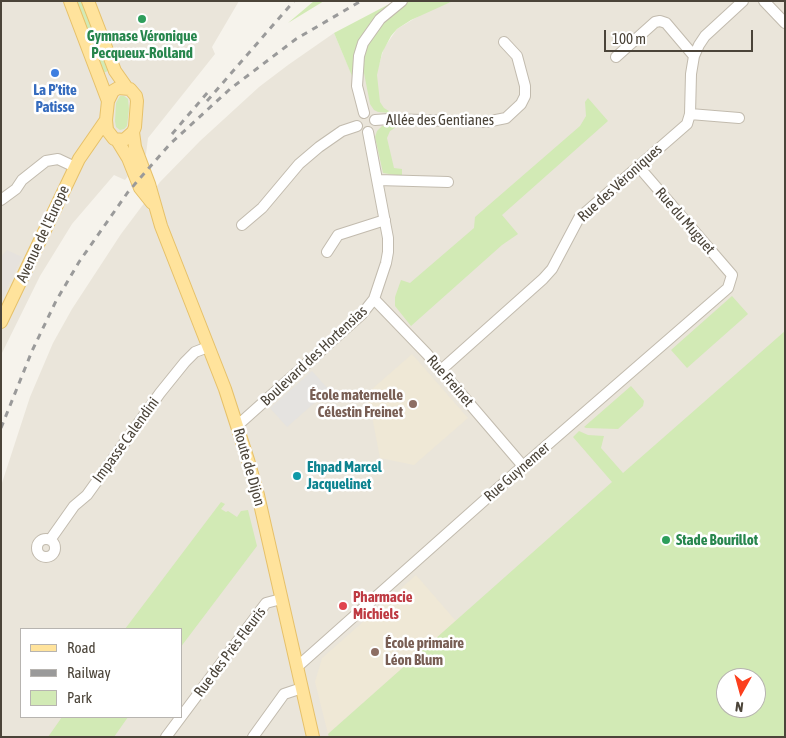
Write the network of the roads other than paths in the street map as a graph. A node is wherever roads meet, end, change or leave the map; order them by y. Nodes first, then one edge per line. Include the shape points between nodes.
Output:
1 (70, 1) edge
2 (88, 1) edge
3 (402, 1) edge
4 (743, 1) edge
5 (764, 1) edge
6 (785, 23) edge
7 (504, 42) dead end
8 (694, 56) junction
9 (616, 57) dead end
10 (127, 88) junction
11 (108, 101) junction
12 (364, 114) junction
13 (690, 114) junction
14 (739, 118) dead end
15 (106, 120) junction
16 (375, 120) junction
17 (357, 126) junction
18 (133, 132) junction
19 (368, 132) junction
20 (116, 139) junction
21 (87, 148) junction
22 (638, 166) junction
23 (74, 167) junction
24 (378, 180) junction
25 (448, 182) dead end
26 (1, 200) edge
27 (155, 207) junction
28 (386, 220) junction
29 (242, 225) dead end
30 (327, 252) dead end
31 (732, 275) joint
32 (374, 299) junction
33 (1, 322) edge
34 (208, 347) junction
35 (440, 370) junction
36 (238, 425) junction
37 (523, 466) junction
38 (50, 540) dead end
39 (281, 599) junction
40 (297, 667) junction
41 (302, 688) junction
42 (182, 716) edge
43 (180, 718) edge
44 (166, 737) edge
45 (252, 737) edge
46 (314, 737) edge

1 - 11 main road
2 - 10 main road via 106,51
3 - 12 street via 380,19 363,43 357,86
4 - 8 street via 705,36
5 - 6 street
7 - 16 street, Allée des Gentianes via 517,56 525,86 521,104 506,118 486,122
8 - 9 street via 666,23 660,21
8 - 13 street
10 - 11 main road via 113,91
10 - 18 main road via 137,101
11 - 15 main road
12 - 16 street
12 - 17 street via 357,119
13 - 14 street
13 - 22 street, Rue des Véroniques via 687,124
15 - 20 main road via 107,130
15 - 21 main road, Avenue de l'Europe
16 - 19 street via 375,126
17 - 19 street via 362,132
17 - 29 street via 334,136 299,164 262,208
18 - 20 main road via 124,140
18 - 27 main road, Route de Dijon
19 - 24 street, Boulevard des Hortensias
20 - 21 main road
20 - 27 main road, Route de Dijon via 140,188
21 - 23 main road, Avenue de l'Europe
22 - 31 street, Rue du Muguet
22 - 35 street, Rue des Véroniques via 579,218 552,269 543,279
23 - 26 street via 58,159 46,161
23 - 33 main road, Avenue de l'Europe
24 - 25 street
24 - 28 street, Boulevard des Hortensias
27 - 34 main road, Route de Dijon
28 - 30 street via 338,235
28 - 32 street, Boulevard des Hortensias via 388,252
31 - 37 street, Rue Guynemer via 728,288
32 - 35 street, Rue Freinet
32 - 36 street, Boulevard des Hortensias via 362,314
34 - 36 main road, Route de Dijon
34 - 38 street, Impasse Calendini via 195,352 185,362
35 - 37 street, Rue Freinet
36 - 39 main road, Route de Dijon via 258,495
37 - 40 street, Rue Guynemer
39 - 40 main road, Route de Dijon
39 - 42 street, Rue des Près Fleuris via 266,603
40 - 41 main road, Route de Dijon
41 - 45 street via 284,694
41 - 46 main road, Route de Dijon
43 - 44 street, Rue des Près Fleuris

